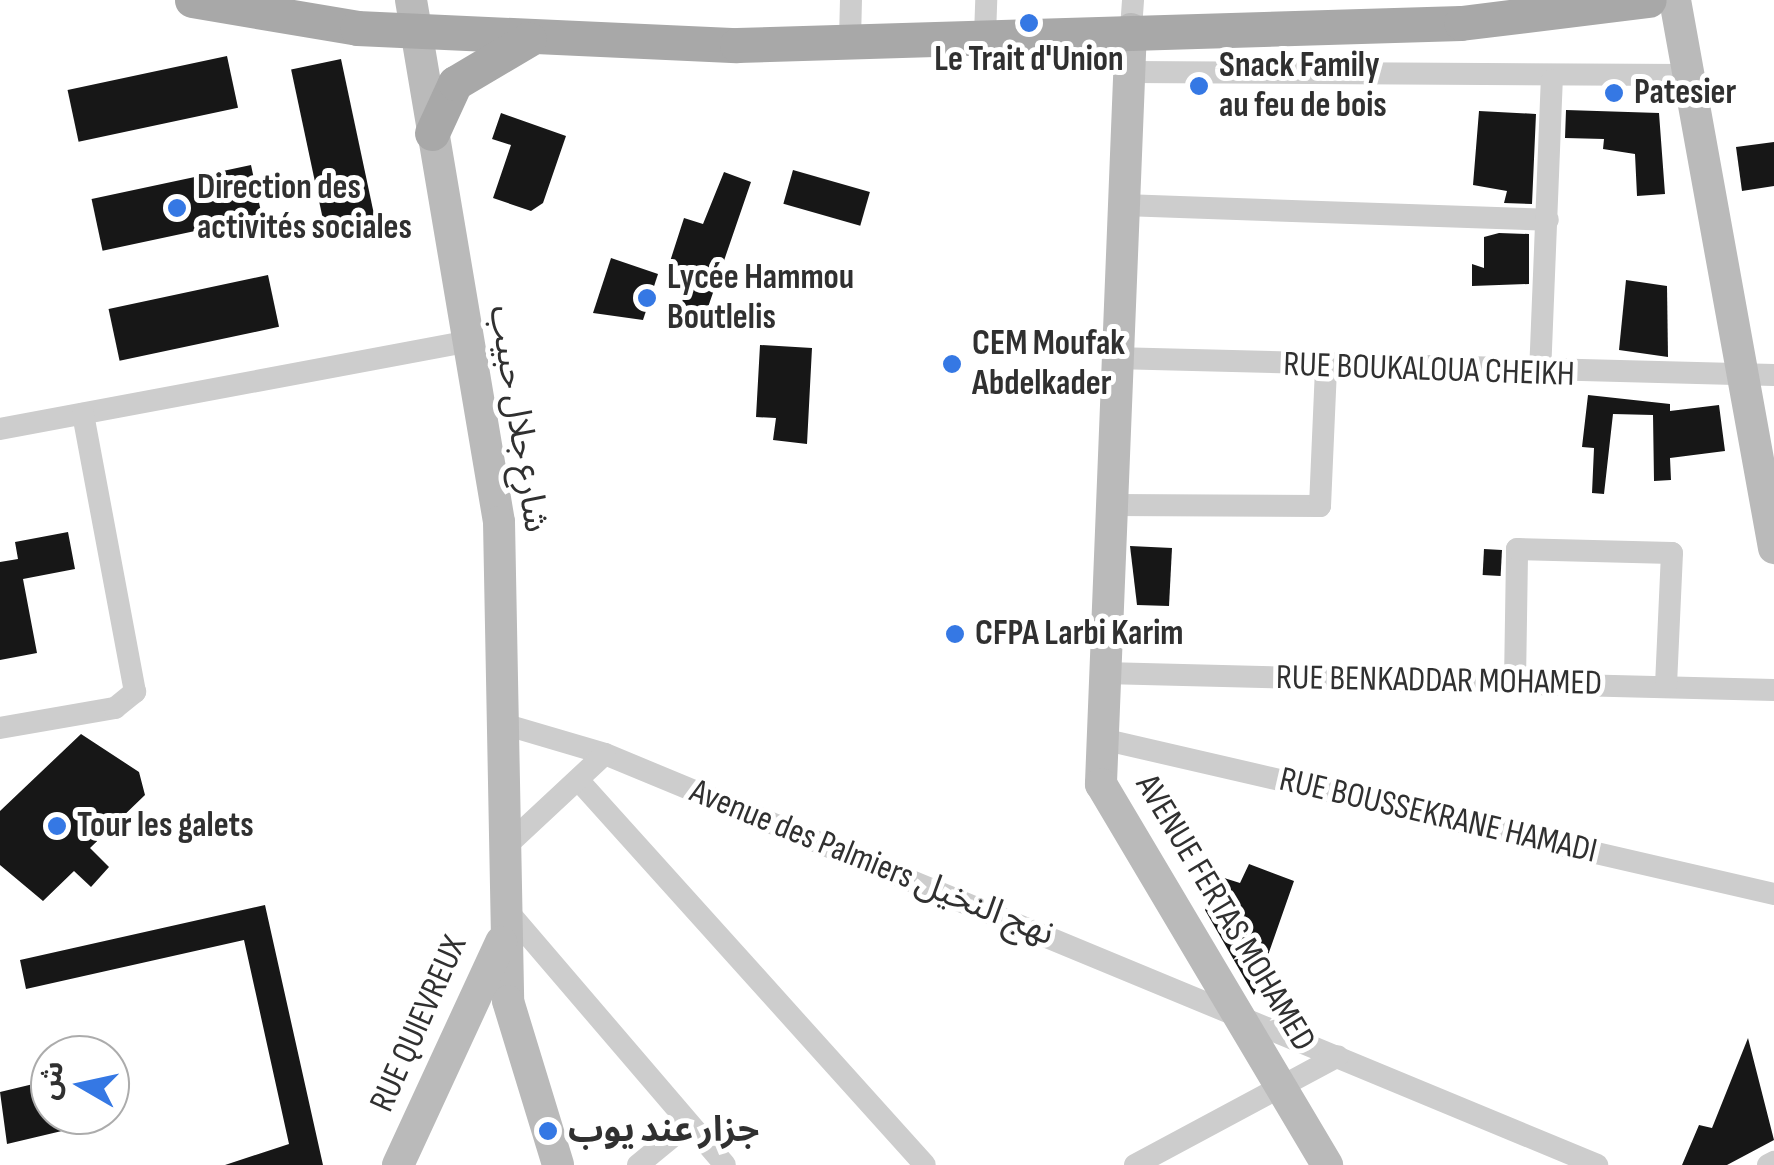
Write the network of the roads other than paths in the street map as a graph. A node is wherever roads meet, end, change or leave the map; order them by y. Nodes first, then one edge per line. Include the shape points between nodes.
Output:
1 (192, 0) edge
2 (332, 0) edge
3 (851, 0) edge
4 (986, 0) edge
5 (1648, 0) edge
6 (1675, 0) edge
7 (1132, 14) edge
8 (413, 16) edge
9 (984, 36) junction
10 (529, 40) junction
11 (850, 40) junction
12 (1128, 72) junction
13 (1686, 76) junction
14 (1552, 80) junction
15 (432, 133) junction
16 (1123, 205) junction
17 (1548, 220) junction
18 (467, 342) junction
19 (1113, 358) junction
20 (1326, 367) junction
21 (1540, 374) junction
22 (1759, 378) edge
23 (83, 414) junction
24 (0, 429) edge
25 (1111, 505) junction
26 (1774, 548) edge
27 (1104, 673) junction
28 (1515, 682) junction
29 (1666, 687) junction
30 (1774, 690) edge
31 (500, 723) junction
32 (0, 728) edge
33 (1102, 738) junction
34 (604, 754) junction
35 (580, 782) junction
36 (503, 850) junction
37 (1774, 894) edge
38 (510, 914) junction
39 (1240, 1014) junction
40 (1338, 1056) junction
41 (1281, 1086) junction
42 (688, 1124) junction
43 (398, 1165) edge
44 (558, 1165) edge
45 (638, 1165) edge
46 (725, 1165) edge
47 (926, 1165) edge
48 (1135, 1165) edge
49 (1327, 1165) edge
50 (1596, 1165) edge

1 - 8 main road
2 - 8 main road
3 - 11 street
4 - 9 street
5 - 7 main road via 1461,23
6 - 13 street
7 - 9 main road
7 - 12 street, AVENUE FERTAS MOHAMED
8 - 10 main road
8 - 15 street, شارع جلال حبيب
9 - 11 main road
10 - 11 main road
10 - 15 main road via 455,84
12 - 14 street
12 - 16 street, AVENUE FERTAS MOHAMED
13 - 14 street
13 - 22 street
14 - 17 street
15 - 18 street, شارع جلال حبيب
16 - 17 street
16 - 19 street, AVENUE FERTAS MOHAMED
17 - 21 street
18 - 23 street
18 - 31 street, شارع جلال حبيب via 498,522
19 - 20 street, RUE BOUKALOUA CHEIKH
19 - 25 street, AVENUE FERTAS MOHAMED
20 - 21 street, RUE BOUKALOUA CHEIKH
20 - 25 street via 1320,506
21 - 22 street, RUE BOUKALOUA CHEIKH
22 - 26 street
23 - 24 street
23 - 32 street via 135,692 115,708
25 - 27 street, AVENUE FERTAS MOHAMED
27 - 28 street, RUE BENKADDAR MOHAMED
27 - 33 street, AVENUE FERTAS MOHAMED
28 - 29 street, RUE BENKADDAR MOHAMED
28 - 29 street via 1518,550 1672,553
29 - 30 street, RUE BENKADDAR MOHAMED
31 - 34 street, Avenue des Palmiers نهج النخيل
31 - 36 street, شارع جلال حبيب
33 - 37 street, RUE BOUSSEKRANE HAMADI
33 - 39 street, AVENUE FERTAS MOHAMED via 1101,784
34 - 35 street
34 - 39 street, Avenue des Palmiers نهج النخيل
35 - 36 street
35 - 47 street
36 - 38 street, شارع جلال حبيب
38 - 42 street
38 - 43 street, RUE QUIEVREUX via 482,997
38 - 44 street, شارع جلال حبيب via 508,1000
39 - 40 street, Avenue des Palmiers نهج النخيل
39 - 41 street, AVENUE FERTAS MOHAMED
40 - 41 street
40 - 50 street, Avenue des Palmiers نهج النخيل
41 - 48 street
41 - 49 street, AVENUE FERTAS MOHAMED
42 - 45 street
42 - 46 street

